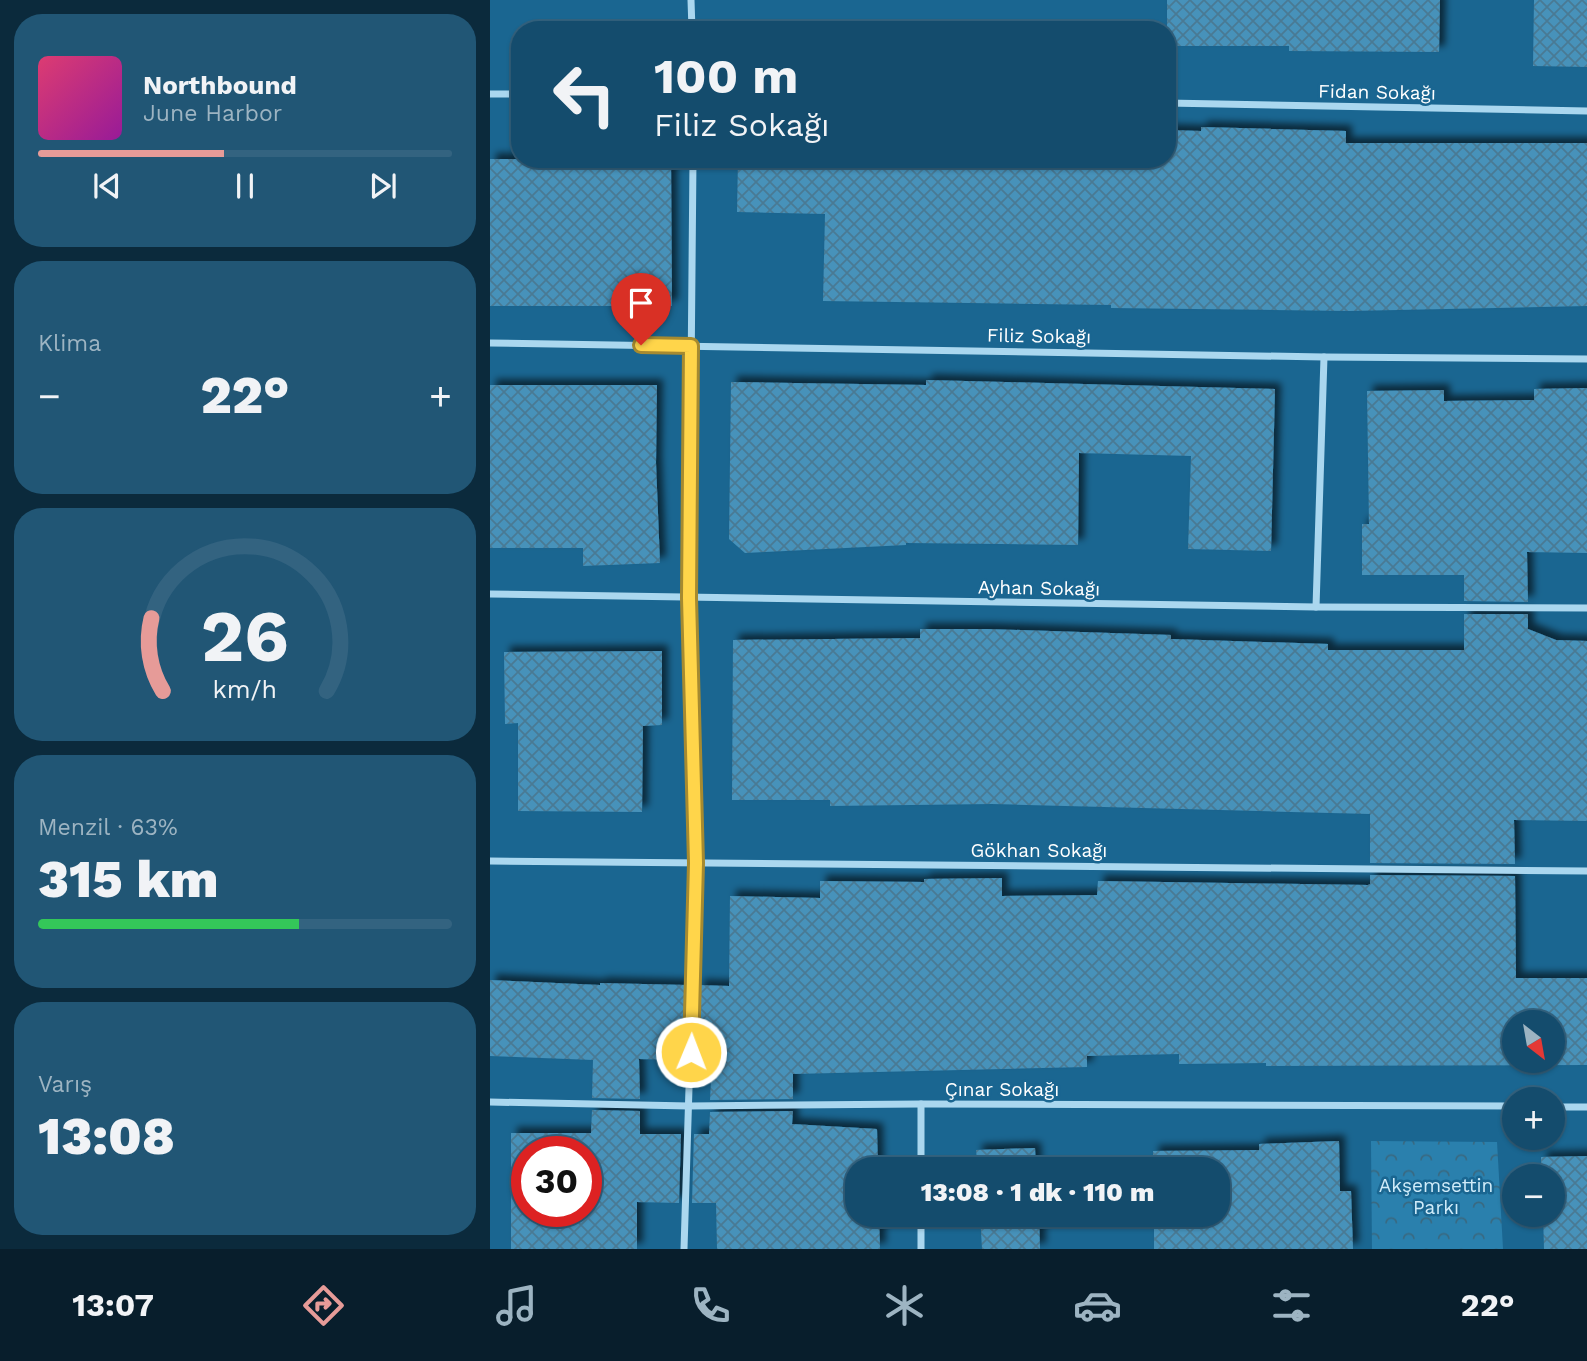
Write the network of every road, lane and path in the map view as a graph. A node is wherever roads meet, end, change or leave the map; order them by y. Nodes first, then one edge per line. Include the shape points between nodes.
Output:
1 (691, 0) edge
2 (692, 21) edge
3 (490, 94) edge
4 (511, 94) edge
5 (1176, 103) edge
6 (1587, 111) edge
7 (693, 168) edge
8 (490, 343) edge
9 (691, 346) junction
10 (1324, 357) junction
11 (1587, 359) edge
12 (490, 594) edge
13 (689, 598) junction
14 (1316, 607) junction
15 (1587, 608) edge
16 (490, 861) edge
17 (696, 863) junction
18 (1587, 871) edge
19 (490, 1102) edge
20 (920, 1104) junction
21 (689, 1106) junction
22 (1502, 1107) edge
23 (1565, 1107) edge
24 (1587, 1107) edge
25 (921, 1157) edge
26 (921, 1227) edge
27 (684, 1249) edge
28 (921, 1249) edge

1 - 2 street
3 - 4 street
5 - 6 street, Fidan Sokağı
7 - 9 street
8 - 9 street, Filiz Sokağı
9 - 10 street, Filiz Sokağı
9 - 13 street
10 - 11 street, Filiz Sokağı
10 - 14 street
12 - 13 street, Ayhan Sokağı
13 - 14 street, Ayhan Sokağı
13 - 17 street
14 - 15 street, Ayhan Sokağı
16 - 17 street, Gökhan Sokağı
17 - 18 street, Gökhan Sokağı
17 - 21 street
19 - 21 street, Çınar Sokağı
20 - 21 street, Çınar Sokağı
20 - 22 street, Çınar Sokağı
20 - 25 street
21 - 27 street
23 - 24 street
26 - 28 street

